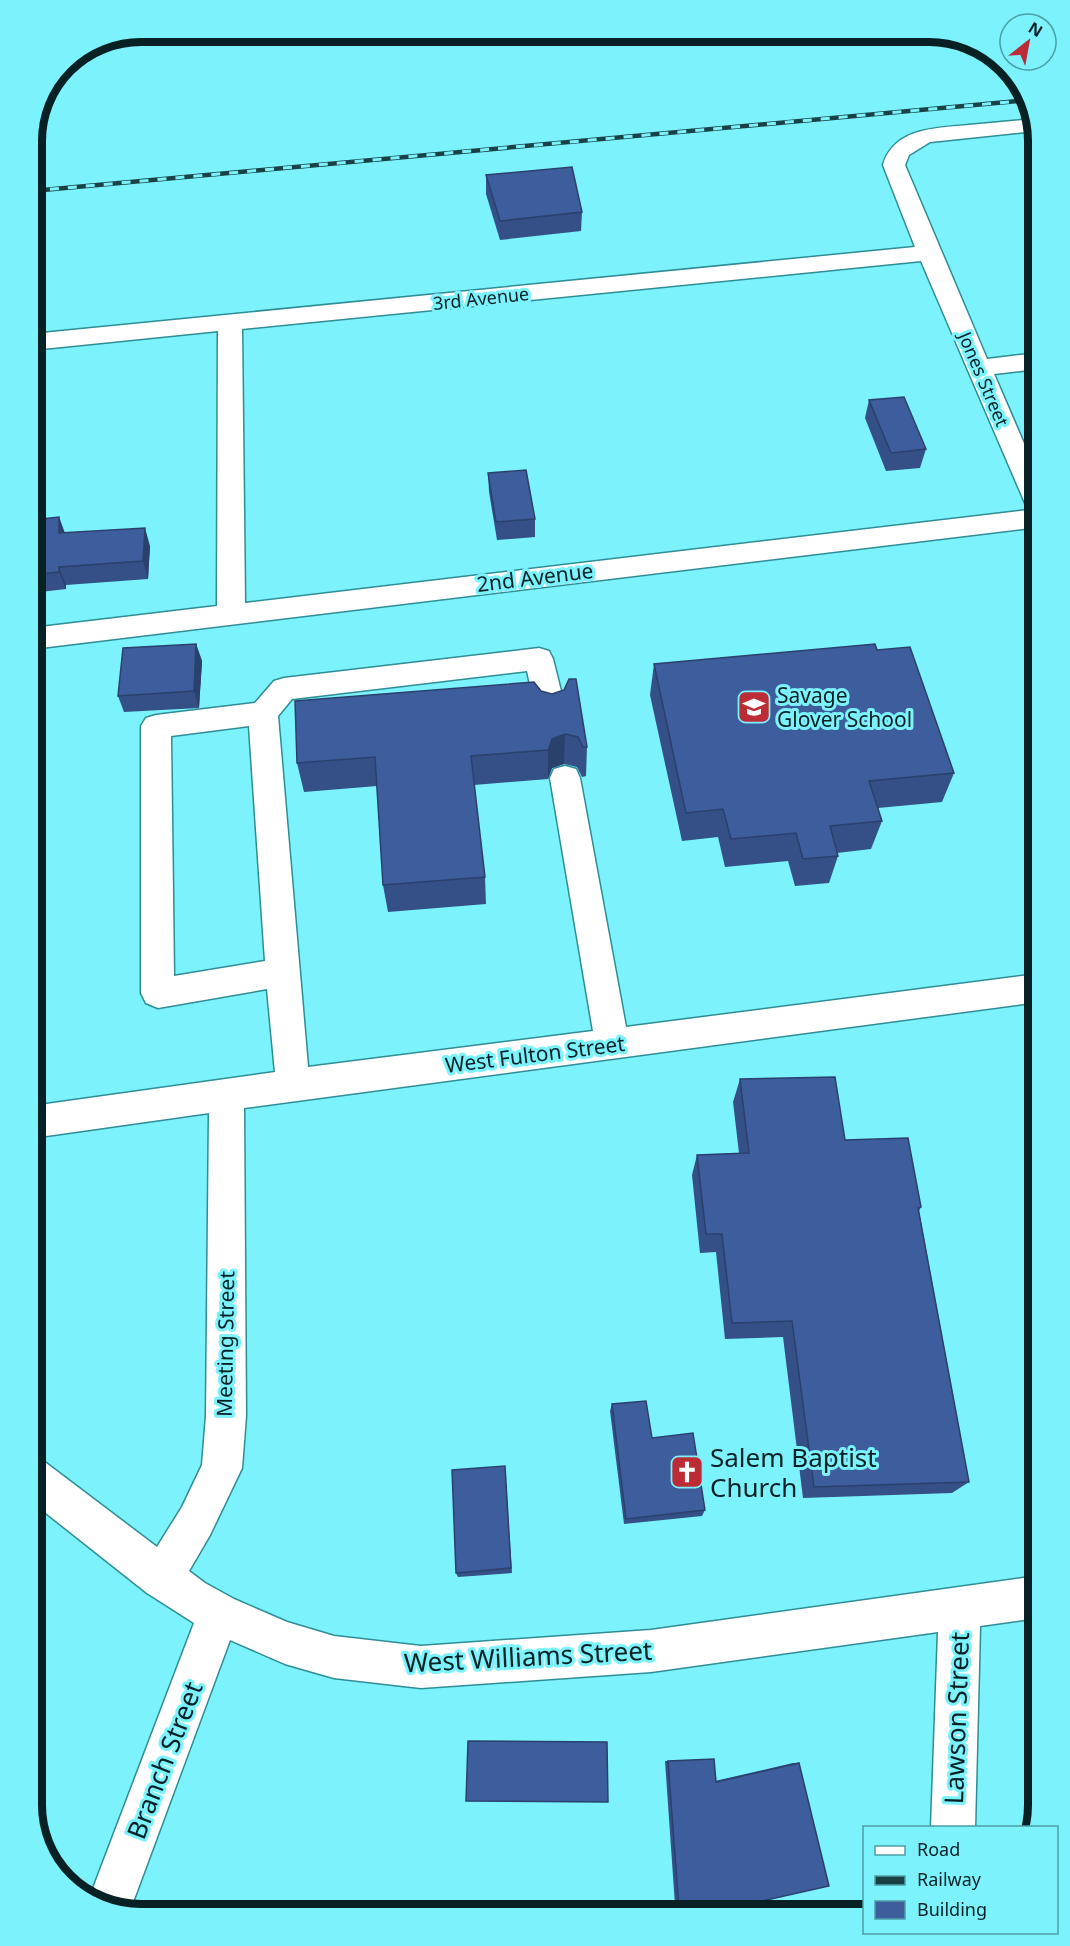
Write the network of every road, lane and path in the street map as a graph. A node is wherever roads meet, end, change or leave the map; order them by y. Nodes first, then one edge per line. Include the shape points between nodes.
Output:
1 (1026, 126) edge
2 (929, 253) junction
3 (230, 322) junction
4 (42, 341) edge
5 (1028, 362) edge
6 (978, 368) junction
7 (1028, 483) edge
8 (1028, 519) edge
9 (231, 615) junction
10 (42, 638) edge
11 (551, 711) edge
12 (263, 713) junction
13 (565, 778) dead end
14 (282, 972) junction
15 (1028, 989) edge
16 (612, 1045) junction
17 (293, 1085) junction
18 (227, 1096) junction
19 (42, 1121) edge
20 (42, 1485) edge
21 (162, 1578) junction
22 (1028, 1598) edge
23 (960, 1608) junction
24 (219, 1614) junction
25 (952, 1826) edge
26 (111, 1900) edge

1 - 2 street, Jones Street via 926,136 902,149 894,165
2 - 3 street, 3rd Avenue
2 - 6 street, Jones Street
3 - 4 street, 3rd Avenue
3 - 9 street
5 - 6 street
6 - 7 street, Jones Street
8 - 9 street, 2nd Avenue
9 - 10 street, 2nd Avenue
11 - 12 street via 539,659 285,689
12 - 14 street
12 - 14 street via 156,726 158,993
13 - 16 street
14 - 17 street
15 - 16 street, West Fulton Street
16 - 17 street, West Fulton Street
17 - 18 street, West Fulton Street
18 - 19 street, West Fulton Street
18 - 21 street, Meeting Street via 226,1416 222,1467
20 - 21 street, West Williams Street
21 - 24 street, West Williams Street
22 - 23 street, West Williams Street
23 - 24 street, West Williams Street via 651,1651 421,1666 334,1657 285,1643
23 - 25 street, Lawson Street
24 - 26 street, Branch Street

